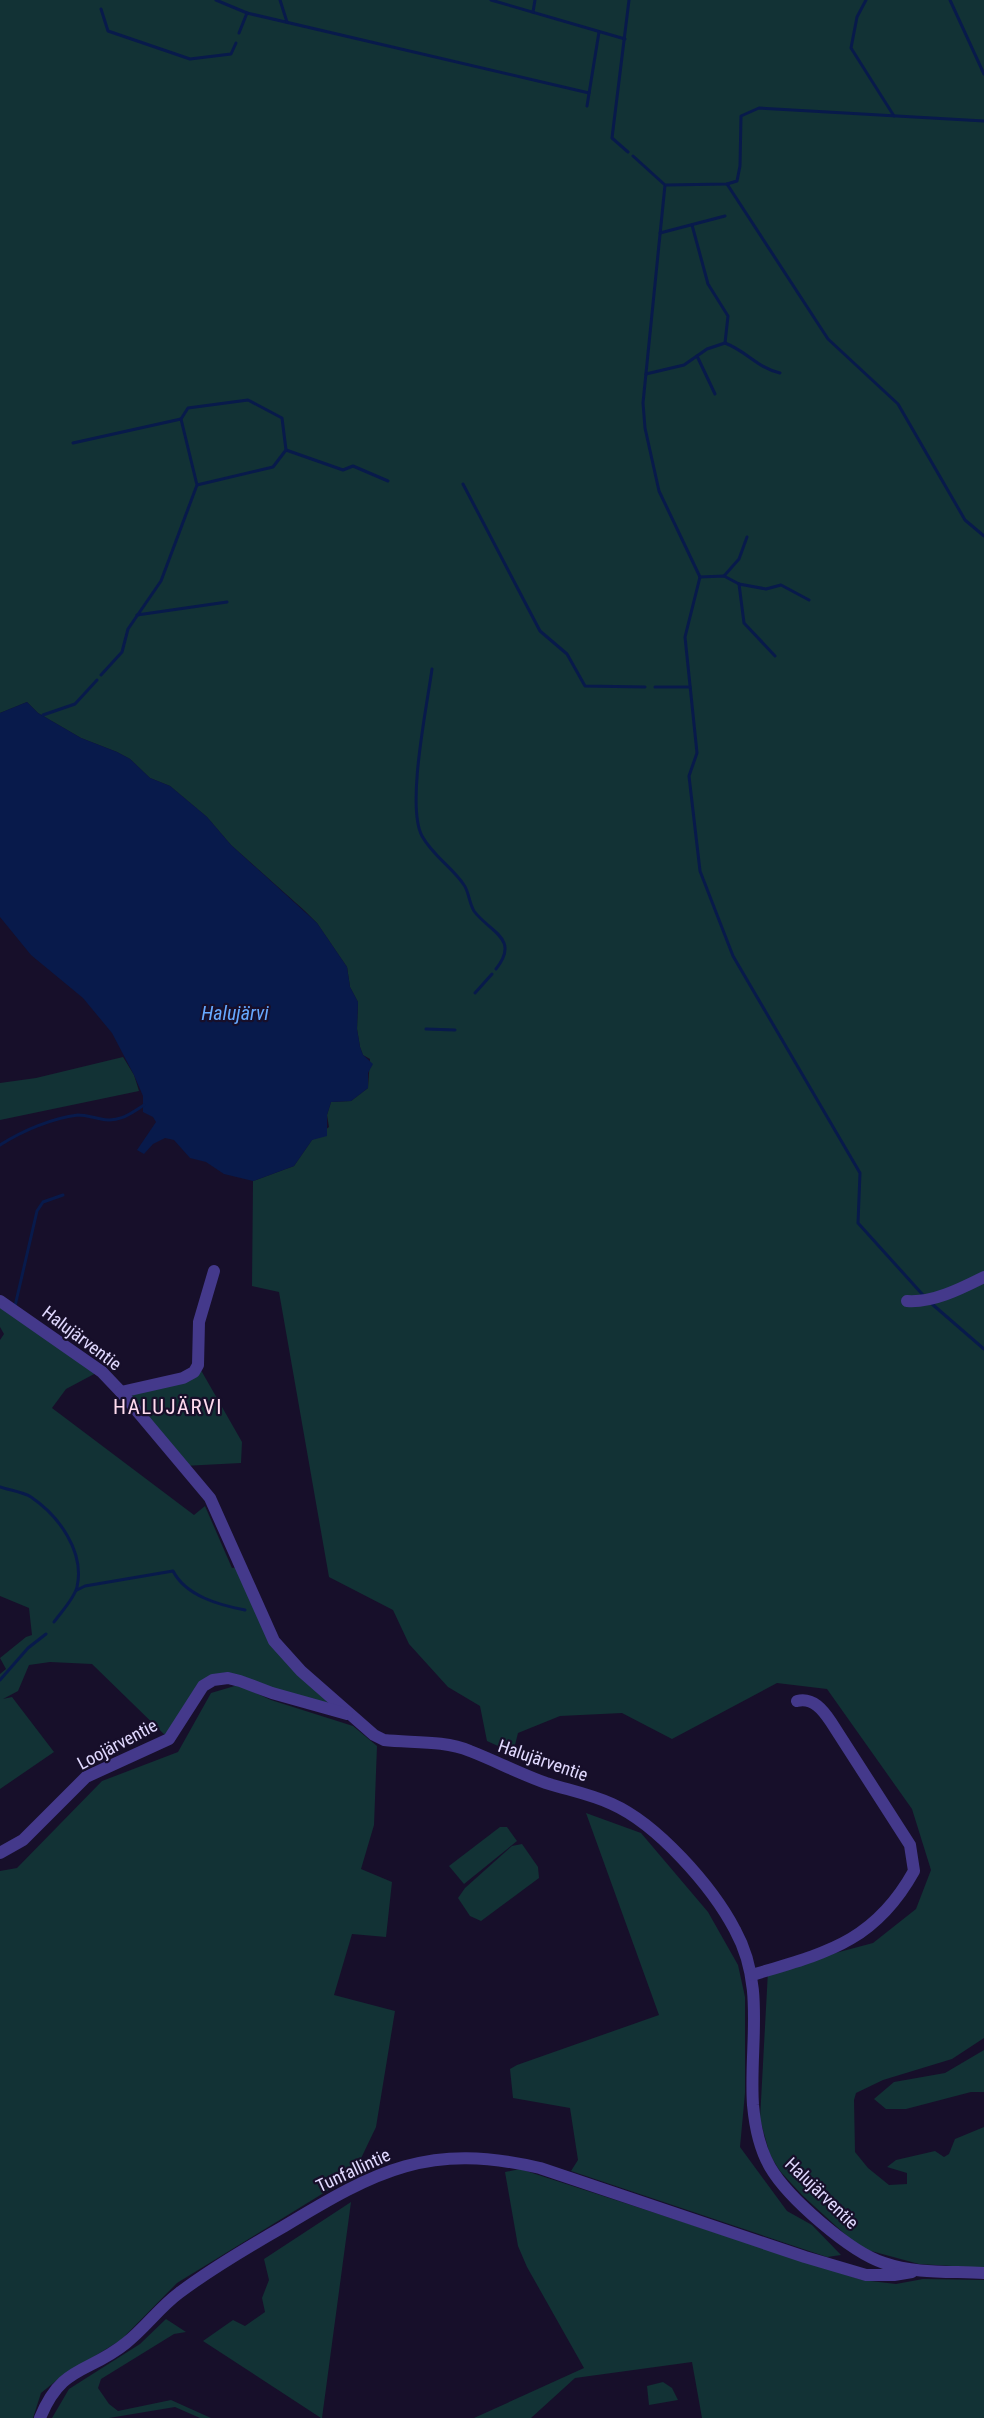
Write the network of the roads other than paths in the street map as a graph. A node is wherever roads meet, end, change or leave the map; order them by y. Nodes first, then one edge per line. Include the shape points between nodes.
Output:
1 (214, 1271) dead end
2 (984, 1277) edge
3 (0, 1301) edge
4 (907, 1302) dead end
5 (121, 1392) junction
6 (797, 1701) dead end
7 (351, 1715) junction
8 (0, 1853) edge
9 (752, 1974) junction
10 (919, 2270) junction
11 (984, 2273) edge
12 (40, 2418) edge

1 - 5 street via 199,1322 198,1365 194,1372
2 - 4 street via 940,1295
3 - 5 street, Halujärventie via 102,1372
5 - 7 street, Halujärventie via 210,1498 274,1641
6 - 9 street via 804,1699 820,1707 831,1722 910,1845 914,1871 892,1906 849,1941
7 - 8 street, Loojärventie via 240,1681 213,1680 203,1686 169,1739 86,1778 22,1840
7 - 9 street, Halujärventie via 384,1740 470,1751 547,1784 613,1804 640,1820 678,1854 736,1930
9 - 10 street, Halujärventie via 756,2014 753,2103 756,2132 771,2168 837,2236 865,2256
10 - 11 street, Halujärventie
10 - 12 street, Tunfallintie via 866,2275 540,2168 501,2159 435,2160 399,2166 343,2191 177,2294 125,2344 70,2374 48,2398

